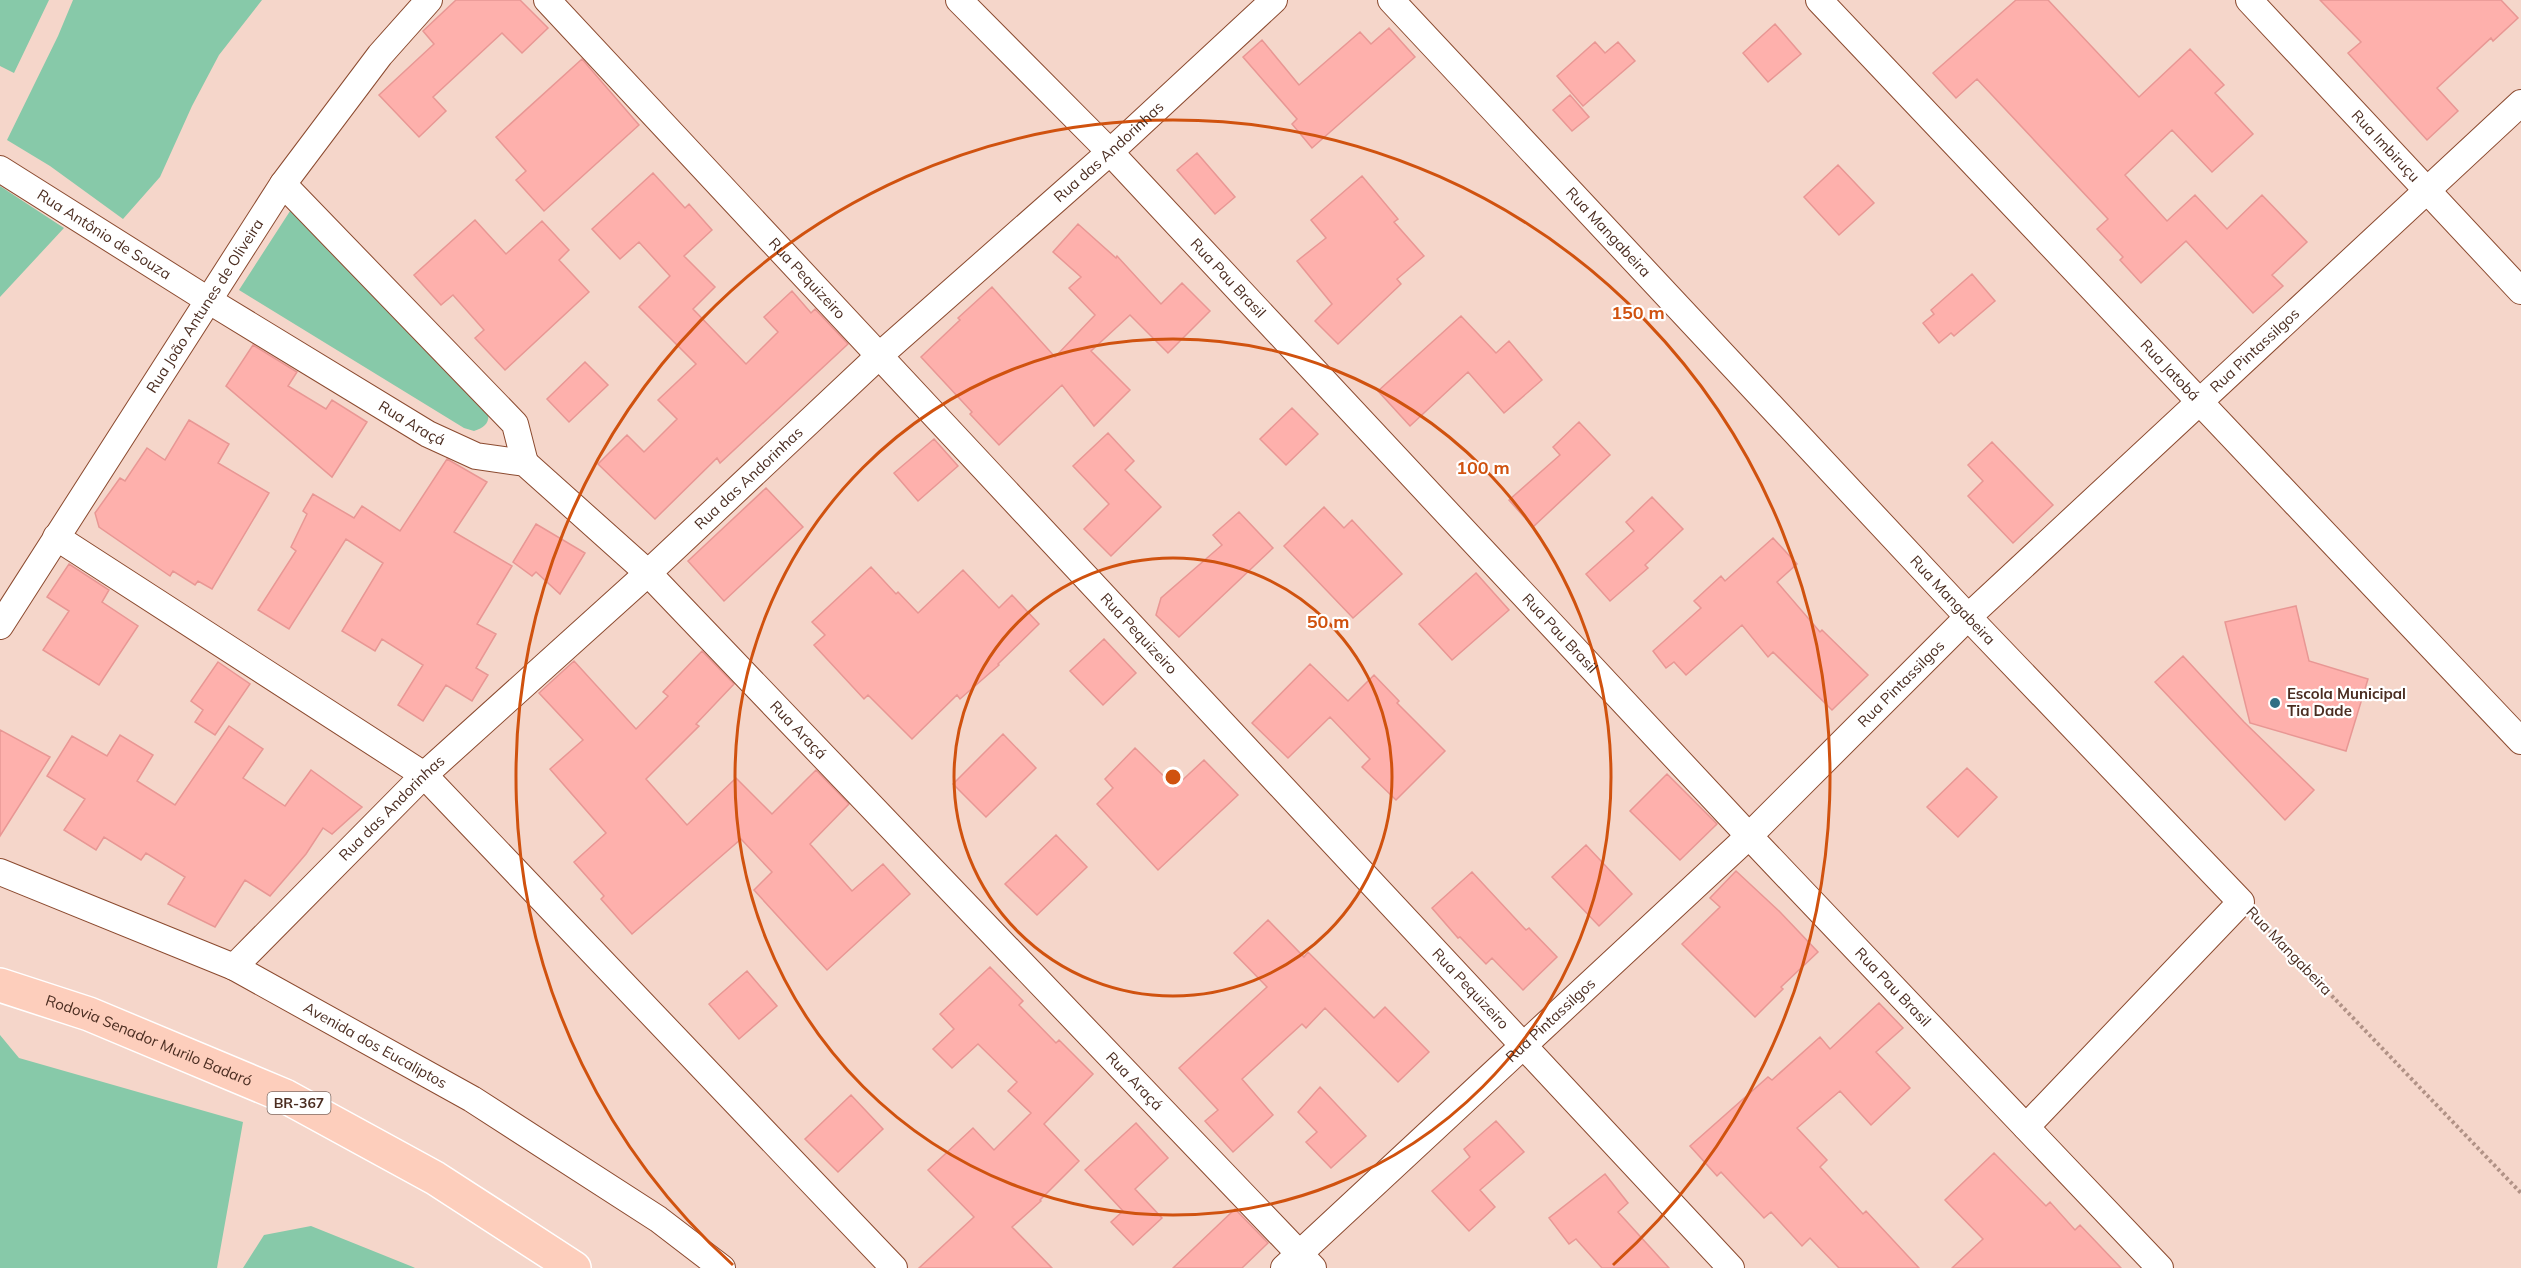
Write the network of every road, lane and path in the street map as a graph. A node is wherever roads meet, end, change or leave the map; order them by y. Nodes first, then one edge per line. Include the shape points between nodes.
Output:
1 (429, 0) edge
2 (547, 0) edge
3 (959, 0) edge
4 (1274, 0) edge
5 (1391, 0) edge
6 (1820, 0) edge
7 (2249, 0) edge
8 (2521, 103) edge
9 (1110, 152) junction
10 (0, 169) edge
11 (284, 184) junction
12 (2425, 191) junction
13 (2521, 291) edge
14 (208, 300) junction
15 (880, 355) junction
16 (2200, 403) junction
17 (525, 463) junction
18 (56, 537) junction
19 (648, 573) junction
20 (1968, 617) junction
21 (0, 626) edge
22 (2521, 741) edge
23 (424, 776) junction
24 (1749, 836) junction
25 (0, 872) edge
26 (2241, 902) junction
27 (234, 967) junction
28 (0, 985) edge
29 (1525, 1045) junction
30 (2026, 1127) junction
31 (2521, 1193) edge
32 (1299, 1263) edge
33 (574, 1268) edge
34 (722, 1268) edge
35 (894, 1268) edge
36 (1731, 1268) edge
37 (2160, 1268) edge

1 - 11 street, Rua João Antunes de Oliveira via 380,55
2 - 15 street, Rua Pequizeiro
3 - 9 street, Rua Pau Brasil
4 - 9 street, Rua das Andorinhas
5 - 20 street, Rua Mangabeira
6 - 16 street, Rua Jatobá
7 - 12 street, Rua Imbiruçu
8 - 12 street, Rua Pintassilgos
9 - 15 street, Rua das Andorinhas
9 - 24 street, Rua Pau Brasil
10 - 14 street, Rua Antônio de Souza
11 - 14 street, Rua João Antunes de Oliveira
11 - 17 street via 515,424
12 - 13 street, Rua Imbiruçu
12 - 16 street, Rua Pintassilgos
14 - 17 street, Rua Araçá via 428,434 476,456
14 - 18 street, Rua João Antunes de Oliveira
15 - 19 street, Rua das Andorinhas
15 - 29 street, Rua Pequizeiro
16 - 20 street, Rua Pintassilgos
16 - 22 street, Rua Jatobá
17 - 19 street, Rua Araçá
18 - 21 street, Rua João Antunes de Oliveira
18 - 23 street
19 - 23 street, Rua das Andorinhas
19 - 32 street, Rua Araçá
20 - 24 street, Rua Pintassilgos
20 - 26 street, Rua Mangabeira
23 - 27 street, Rua das Andorinhas
23 - 35 street
24 - 29 street, Rua Pintassilgos
24 - 30 street, Rua Pau Brasil
25 - 27 street, Avenida dos Eucaliptos
26 - 30 street
26 - 31 path, Rua Mangabeira
27 - 34 street, Avenida dos Eucaliptos via 472,1098 658,1219
28 - 33 main road, Rodovia Senador Murilo Badaró / BR-367 via 89,1014 285,1096 435,1178
29 - 32 street, Rua Pintassilgos
29 - 36 street, Rua Pequizeiro
30 - 37 street, Rua Pau Brasil

